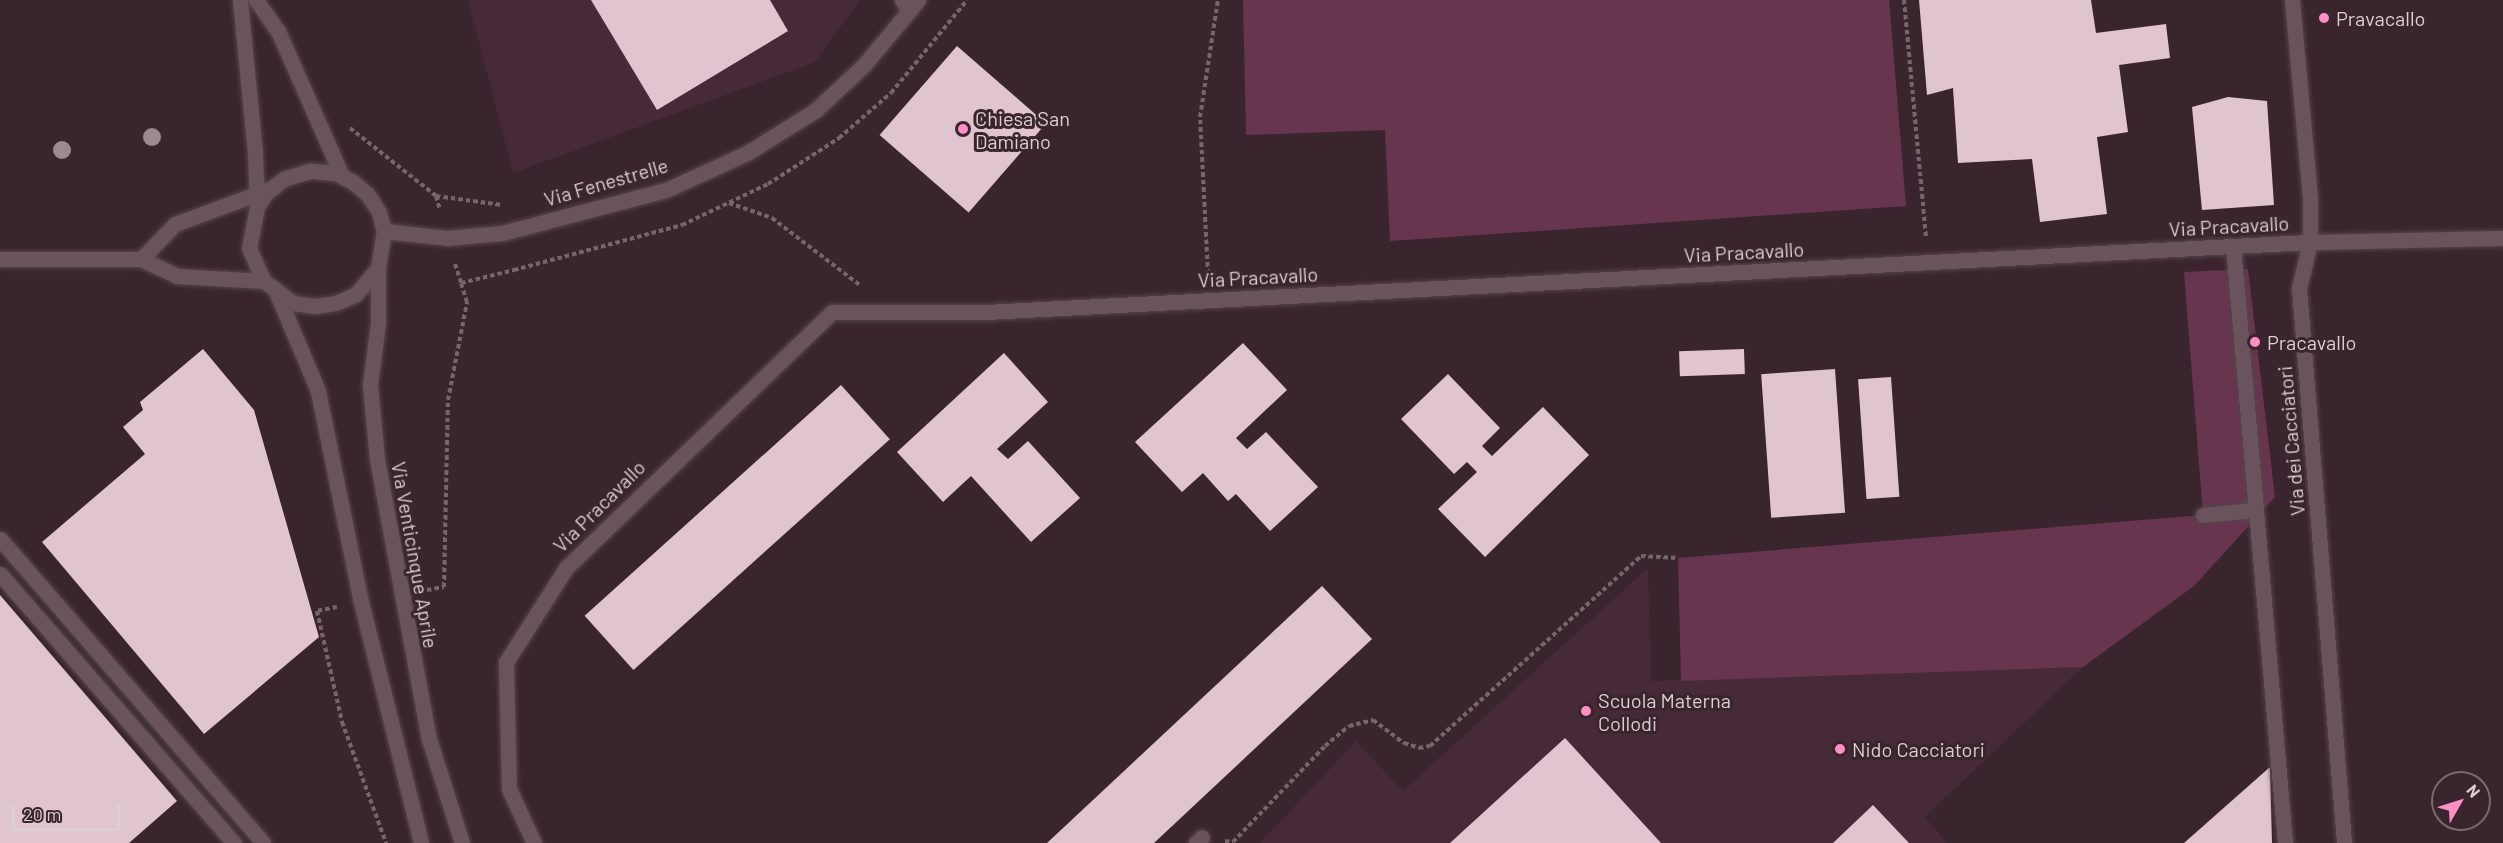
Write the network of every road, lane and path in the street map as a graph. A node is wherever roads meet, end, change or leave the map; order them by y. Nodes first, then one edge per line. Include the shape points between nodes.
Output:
1 (240, 0) edge
2 (256, 0) edge
3 (1904, 0) edge
4 (2292, 0) edge
5 (910, 4) edge
6 (347, 125) dead end
7 (342, 177) junction
8 (436, 196) junction
9 (261, 197) junction
10 (728, 203) dead end
11 (506, 205) dead end
12 (384, 231) junction
13 (447, 238) junction
14 (2503, 238) edge
15 (2310, 242) junction
16 (2233, 246) junction
17 (0, 259) edge
18 (141, 259) junction
19 (1929, 264) junction
20 (378, 268) junction
21 (461, 284) dead end
22 (269, 285) junction
23 (896, 312) junction
24 (2253, 510) junction
25 (2203, 514) dead end
26 (0, 539) edge
27 (1678, 558) dead end
28 (0, 574) edge
29 (401, 595) junction
30 (361, 602) junction
31 (1199, 840) edge
32 (234, 843) edge
33 (263, 843) edge
34 (386, 843) edge
35 (421, 843) edge
36 (462, 843) edge
37 (534, 843) edge
38 (1233, 843) edge
39 (2285, 843) edge
40 (2344, 843) edge

1 - 9 street
2 - 7 street via 278,31
3 - 19 path
4 - 15 street, Via dei Cacciatori via 2310,196
5 - 13 street, Via Fenestrelle via 864,65 816,110 747,153 666,190 502,233
6 - 8 path
7 - 9 street via 310,171 285,178
7 - 12 street via 368,195 379,212
8 - 11 path
8 - 13 path
9 - 18 street via 175,224
9 - 22 street via 249,248
10 - 23 path via 772,218
12 - 13 street, Via Fenestrelle
12 - 20 street
14 - 15 street, Via Pracavallo
15 - 16 street, Via Pracavallo
15 - 40 street, Via dei Cacciatori via 2299,288
16 - 19 street, Via Pracavallo
16 - 24 street
17 - 18 street
18 - 22 street via 177,276
19 - 23 street, Via Pracavallo via 986,312
20 - 22 street via 356,294 336,303 293,303
20 - 29 street, Via Venticinque Aprile via 378,323 370,385 377,459
21 - 29 path via 467,302 448,400 444,587
22 - 30 street via 318,391
23 - 37 street, Via Pracavallo via 832,312 566,568 506,662 509,789
24 - 25 street
24 - 39 street
26 - 33 street
27 - 38 path via 1641,556 1430,746 1419,748 1404,743 1373,720 1349,726 1324,746
28 - 32 street
29 - 36 street, Via Venticinque Aprile via 429,739
30 - 34 path via 317,611 342,722
30 - 35 street
31 - 38 path

